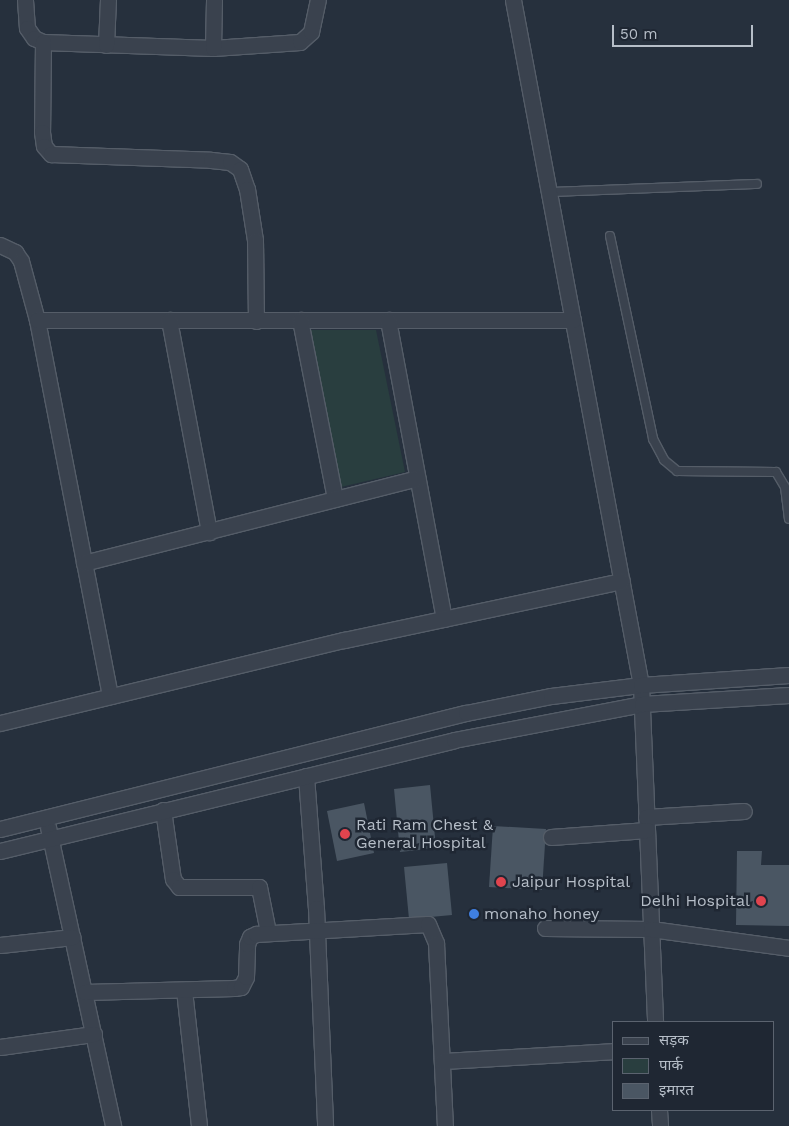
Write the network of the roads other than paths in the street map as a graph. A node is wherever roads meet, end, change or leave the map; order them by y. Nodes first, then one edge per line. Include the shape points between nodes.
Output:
1 (25, 0) edge
2 (108, 0) edge
3 (214, 0) edge
4 (318, 0) edge
5 (514, 0) edge
6 (43, 42) junction
7 (106, 45) junction
8 (213, 48) junction
9 (757, 184) dead end
10 (549, 192) junction
11 (610, 236) dead end
12 (0, 245) edge
13 (37, 320) junction
14 (169, 320) junction
15 (256, 320) junction
16 (300, 320) junction
17 (388, 320) junction
18 (573, 320) junction
19 (417, 478) junction
20 (335, 499) junction
21 (789, 519) edge
22 (208, 532) junction
23 (84, 564) junction
24 (622, 581) junction
25 (444, 619) junction
26 (789, 675) edge
27 (641, 685) junction
28 (789, 695) edge
29 (110, 696) junction
30 (642, 704) junction
31 (0, 723) edge
32 (306, 776) junction
33 (163, 810) junction
34 (744, 811) dead end
35 (46, 816) junction
36 (647, 823) junction
37 (0, 829) edge
38 (50, 837) junction
39 (551, 838) dead end
40 (0, 851) edge
41 (545, 928) dead end
42 (651, 929) junction
43 (316, 930) junction
44 (268, 932) junction
45 (73, 937) junction
46 (0, 945) edge
47 (789, 948) edge
48 (184, 990) junction
49 (85, 992) junction
50 (655, 1021) edge
51 (94, 1034) junction
52 (0, 1047) edge
53 (612, 1051) edge
54 (442, 1061) junction
55 (659, 1111) edge
56 (113, 1126) edge
57 (199, 1126) edge
58 (325, 1126) edge
59 (445, 1126) edge
60 (660, 1126) edge

1 - 6 street via 27,28 34,38
2 - 7 street
3 - 8 street
4 - 8 street via 311,32 300,42
5 - 10 street
6 - 7 street
6 - 15 street via 42,132 44,146 51,154 211,160 230,162 240,169 247,189 255,240
7 - 8 street
9 - 10 lane
10 - 18 street
11 - 21 lane via 653,439 664,460 677,471 776,472 785,487
12 - 13 street via 15,252 21,262
13 - 14 street
13 - 23 street
14 - 15 street
14 - 22 street
15 - 16 street
16 - 17 street
16 - 20 street
17 - 18 street
17 - 19 street
18 - 24 street
19 - 20 street
19 - 25 street
20 - 22 street
22 - 23 street
23 - 29 street
24 - 25 street
24 - 27 street
25 - 29 street
26 - 27 street
27 - 30 street
27 - 35 street via 551,696 466,713 308,755
28 - 30 street
29 - 31 street
30 - 32 street via 454,740
30 - 36 street
32 - 33 street
32 - 43 street
33 - 38 street
33 - 44 street via 173,879 179,887 259,887
34 - 36 street
35 - 37 street
35 - 38 street
36 - 39 street
36 - 42 street
38 - 40 street
38 - 45 street
41 - 42 street
42 - 47 street
42 - 50 street
43 - 44 street
43 - 54 street via 428,924 436,943
43 - 58 street
44 - 48 street via 250,937 246,944 246,978 241,987
45 - 46 street
45 - 49 street
48 - 49 street
48 - 57 street
49 - 51 street
51 - 52 street
51 - 56 street
53 - 54 street
54 - 59 street
55 - 60 street

